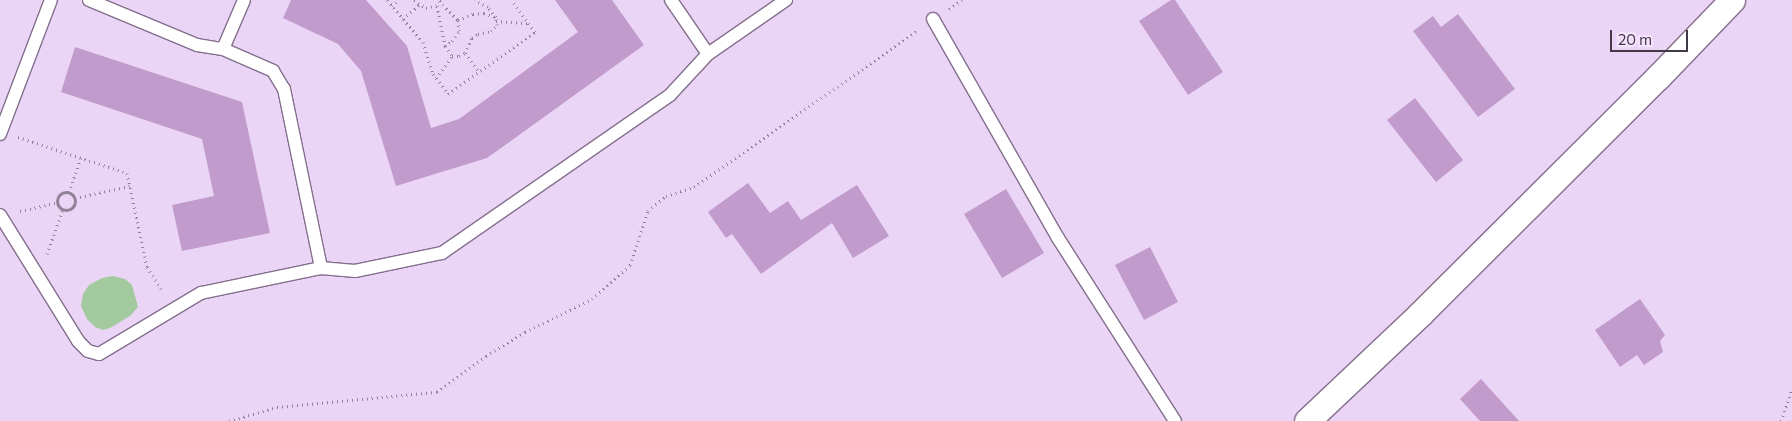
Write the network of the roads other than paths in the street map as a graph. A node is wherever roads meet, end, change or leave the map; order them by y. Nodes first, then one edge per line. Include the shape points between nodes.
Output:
1 (51, 0) edge
2 (89, 0) edge
3 (244, 0) edge
4 (671, 0) edge
5 (786, 0) edge
6 (1732, 0) edge
7 (933, 20) road end
8 (224, 49) junction
9 (708, 54) junction
10 (0, 133) edge
11 (0, 216) edge
12 (321, 268) junction
13 (1175, 421) edge
14 (1307, 421) edge

1 - 10 lane
2 - 8 lane via 197,45
3 - 8 lane
4 - 9 lane
5 - 9 lane
6 - 14 street via 1420,314
7 - 13 lane via 1058,238
8 - 12 lane via 266,67 280,79
9 - 12 lane via 670,95 442,253 355,271
11 - 12 lane via 78,342 88,351 99,354 201,293

